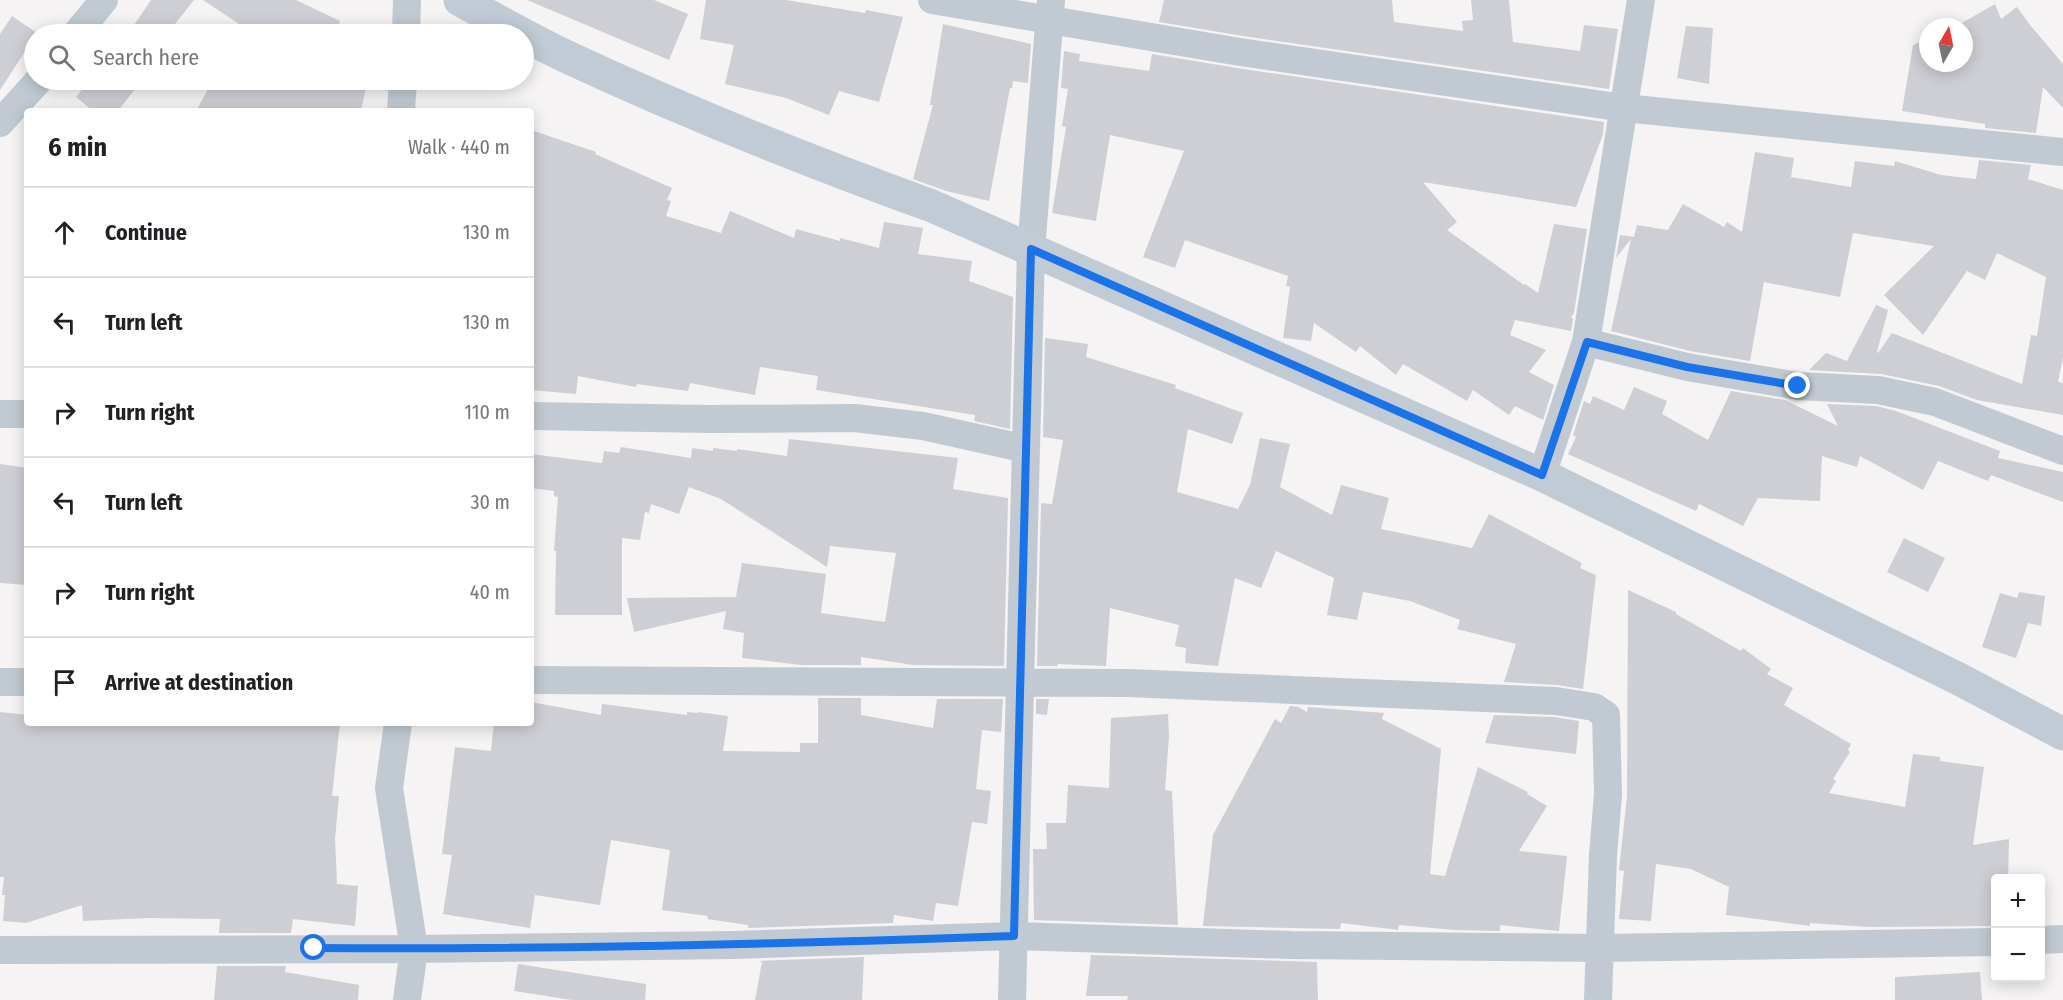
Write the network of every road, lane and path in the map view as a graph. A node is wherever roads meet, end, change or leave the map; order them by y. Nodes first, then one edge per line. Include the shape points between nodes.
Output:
1 (104, 0) edge
2 (408, 0) edge
3 (460, 0) edge
4 (932, 0) edge
5 (1641, 0) edge
6 (1050, 9) edge
7 (84, 24) edge
8 (407, 24) edge
9 (505, 24) edge
10 (534, 40) edge
11 (402, 90) edge
12 (34, 96) edge
13 (401, 108) edge
14 (1624, 108) junction
15 (0, 123) edge
16 (2063, 152) edge
17 (1031, 249) junction
18 (1587, 342) junction
19 (0, 414) edge
20 (24, 414) edge
21 (534, 416) edge
22 (1026, 449) junction
23 (2063, 451) edge
24 (1542, 475) junction
25 (534, 680) edge
26 (0, 682) edge
27 (24, 682) edge
28 (1020, 684) junction
29 (398, 726) edge
30 (2063, 734) edge
31 (1014, 936) junction
32 (2063, 939) edge
33 (2045, 940) edge
34 (1991, 942) edge
35 (1599, 948) junction
36 (414, 949) junction
37 (0, 950) edge
38 (407, 1000) edge
39 (1012, 1000) edge
40 (1598, 1000) edge

1 - 7 street
2 - 8 street
3 - 9 street
4 - 6 street
5 - 14 street
6 - 14 street via 1240,52
6 - 17 street
10 - 17 street via 657,97
11 - 13 street
12 - 15 street
14 - 16 street
14 - 18 street
17 - 22 street
17 - 24 street
18 - 23 street via 1698,369 1798,386 1878,390 1935,402
18 - 24 street
19 - 20 street
21 - 22 street via 854,418 923,426
22 - 28 street
24 - 30 street
25 - 28 street
26 - 27 street
28 - 31 street
28 - 35 street via 1300,689 1556,701 1594,707 1606,715 1608,795
29 - 36 street via 388,788
31 - 35 street via 1292,945
31 - 36 street
31 - 39 street
32 - 33 street
34 - 35 street
35 - 40 street
36 - 37 street
36 - 38 street

